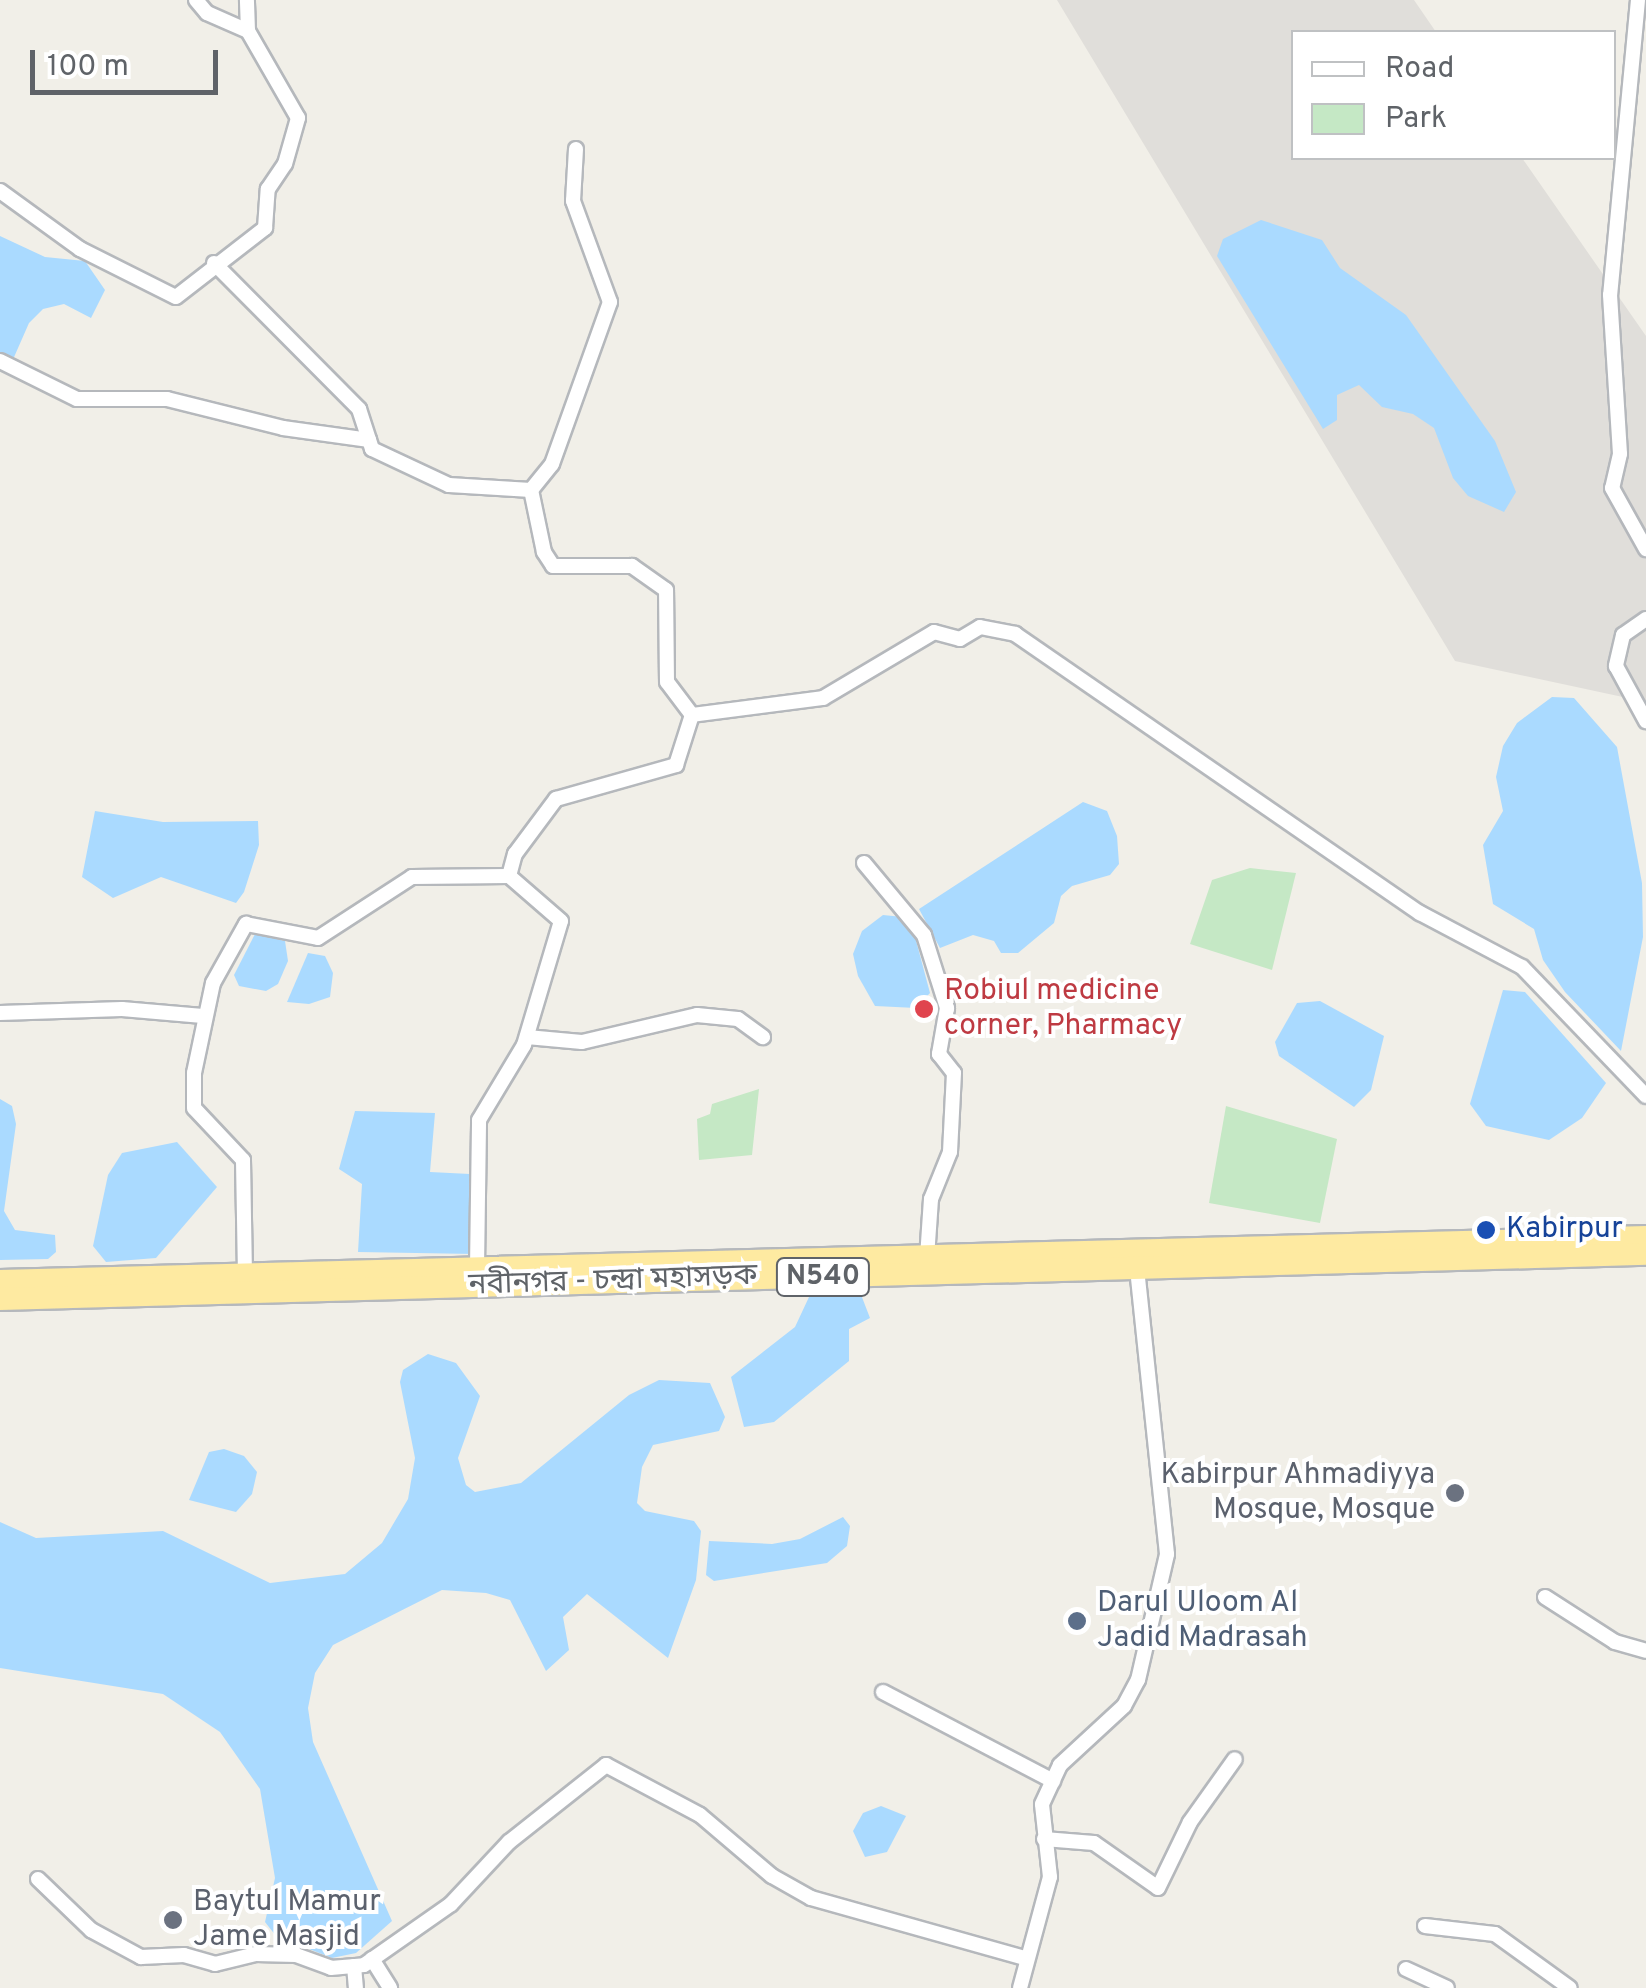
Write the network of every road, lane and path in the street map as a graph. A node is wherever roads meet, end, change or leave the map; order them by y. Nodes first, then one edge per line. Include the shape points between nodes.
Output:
1 (196, 0) edge
2 (247, 0) edge
3 (1638, 0) edge
4 (248, 31) junction
5 (576, 149) dead end
6 (0, 191) edge
7 (214, 263) junction
8 (0, 362) edge
9 (369, 440) junction
10 (531, 490) junction
11 (1646, 548) edge
12 (1646, 619) edge
13 (692, 714) junction
14 (1646, 721) edge
15 (864, 863) dead end
16 (509, 876) junction
17 (0, 1013) edge
18 (203, 1016) junction
19 (526, 1037) junction
20 (763, 1037) dead end
21 (1646, 1096) edge
22 (1646, 1237) edge
23 (1646, 1254) edge
24 (927, 1256) junction
25 (477, 1268) junction
26 (1137, 1270) junction
27 (245, 1275) junction
28 (0, 1281) edge
29 (0, 1299) edge
30 (1545, 1598) dead end
31 (1646, 1651) edge
32 (883, 1692) dead end
33 (1235, 1760) dead end
34 (1053, 1781) junction
35 (1044, 1839) junction
36 (38, 1878) dead end
37 (1425, 1926) dead end
38 (1024, 1958) junction
39 (372, 1959) junction
40 (354, 1966) junction
41 (1406, 1970) dead end
42 (356, 1988) edge
43 (390, 1988) edge
44 (1020, 1988) edge
45 (1447, 1988) edge
46 (1570, 1988) edge

1 - 4 street via 207,13
2 - 4 street
3 - 11 street via 1610,296 1620,454 1612,488
4 - 7 street via 298,118 268,189 265,228
5 - 10 street via 572,201 610,302 552,464
6 - 7 street via 69,242 176,297
7 - 9 street via 359,409
8 - 9 street via 77,398 167,400
9 - 10 street via 372,449 415,474 449,485
10 - 13 street via 544,552 554,566 632,566 666,590 666,682
12 - 14 street via 1623,635 1616,666
13 - 16 street via 676,765 556,799 516,854
13 - 21 street via 822,698 934,632 960,639 980,628 1015,634 1420,914 1522,968
15 - 24 street via 924,935 947,1008 939,1054 954,1074 950,1152 931,1199
16 - 18 street via 412,877 318,938 246,924 222,961
16 - 19 street via 561,921
17 - 18 street via 122,1009
18 - 27 street via 194,1108 243,1160
19 - 20 street via 582,1042 698,1014 738,1019
19 - 25 street via 479,1120
22 - 24 highway, নবীনগর - চন্দ্রা মহাসড়ক / N540
23 - 26 highway, নবীনগর - চন্দ্রা মহাসড়ক / N540
24 - 25 highway, নবীনগর - চন্দ্রা মহাসড়ক / N540
25 - 27 highway, নবীনগর - চন্দ্রা মহাসড়ক / N540
26 - 29 highway, নবীনগর - চন্দ্রা মহাসড়ক / N540
26 - 34 street via 1167,1554 1138,1680 1124,1706 1060,1765
27 - 28 highway, নবীনগর - চন্দ্রা মহাসড়ক / N540
30 - 31 street via 1616,1642
32 - 34 street
33 - 35 street via 1190,1822 1158,1888 1094,1843
34 - 35 street via 1042,1804
35 - 38 street via 1046,1901
36 - 40 street via 91,1930 141,1957 184,1955 215,1964 256,1954
37 - 46 street via 1495,1934
38 - 39 street via 811,1898 772,1876 700,1814 606,1765 509,1842 451,1904
38 - 44 street
39 - 40 street
39 - 43 street
40 - 42 street
41 - 45 street

